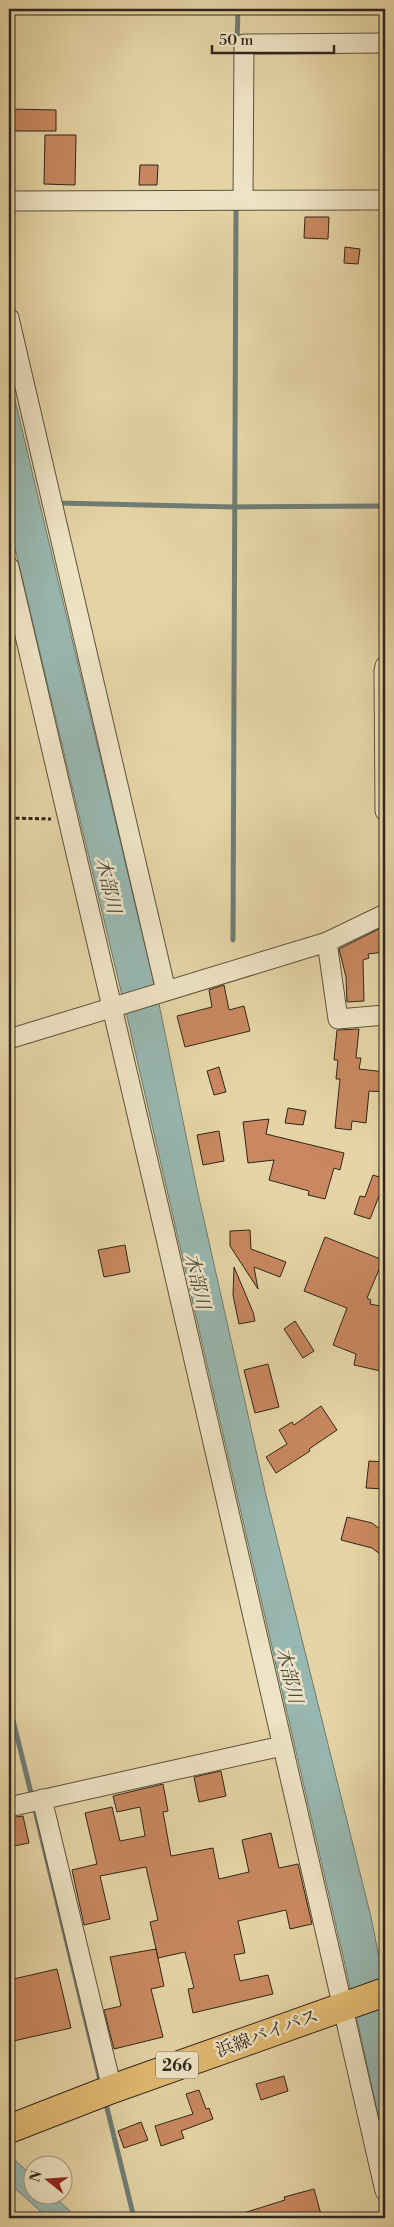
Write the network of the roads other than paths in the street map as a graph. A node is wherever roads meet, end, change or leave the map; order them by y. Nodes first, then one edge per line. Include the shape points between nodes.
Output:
1 (385, 43) edge
2 (243, 200) junction
3 (385, 200) edge
4 (9, 202) edge
5 (9, 318) edge
6 (9, 567) edge
7 (385, 666) edge
8 (385, 811) edge
9 (385, 914) edge
10 (327, 942) junction
11 (166, 991) junction
12 (112, 1009) junction
13 (385, 1015) edge
14 (9, 1040) edge
15 (282, 1746) junction
16 (42, 1799) junction
17 (9, 1807) edge
18 (385, 1992) edge
19 (344, 2005) junction
20 (112, 2089) junction
21 (9, 2129) edge
22 (385, 2191) edge

1 - 2 street via 244,44
2 - 3 street
2 - 4 street
5 - 11 street
6 - 12 street
7 - 8 street
9 - 10 street
10 - 11 street
10 - 13 street via 338,1019
11 - 12 street
12 - 14 street
12 - 15 street
15 - 16 street
15 - 19 street
16 - 17 street
16 - 20 street
18 - 19 highway, 浜線バイパス / 266
19 - 20 highway, 浜線バイパス / 266
19 - 22 street
20 - 21 highway, 浜線バイパス / 266

